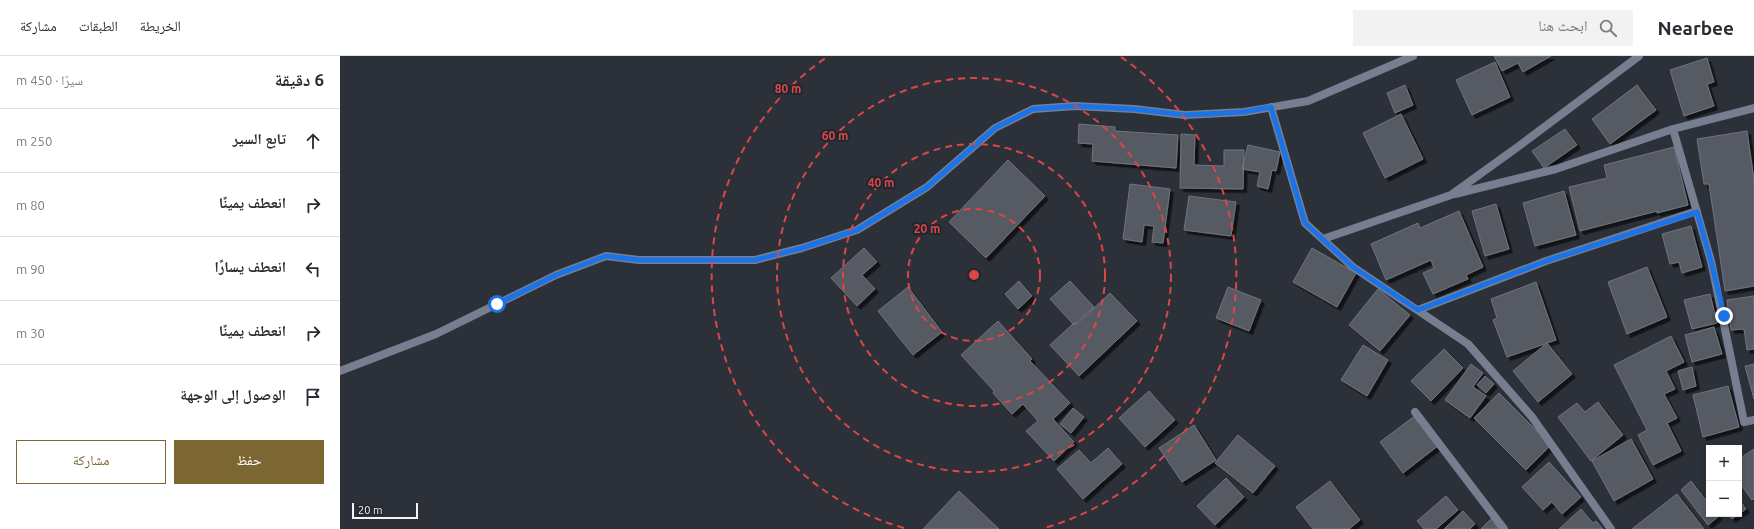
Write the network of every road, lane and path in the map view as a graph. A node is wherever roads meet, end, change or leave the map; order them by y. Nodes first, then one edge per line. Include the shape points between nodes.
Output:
1 (1413, 56) edge
2 (1639, 56) edge
3 (1271, 107) junction
4 (1754, 108) edge
5 (1673, 129) junction
6 (1451, 194) junction
7 (1697, 212) junction
8 (1323, 239) junction
9 (1418, 310) junction
10 (340, 371) edge
11 (1415, 412) dead end
12 (1754, 420) edge
13 (1504, 529) edge
14 (1611, 529) edge

1 - 3 street via 1308,101
2 - 6 street
3 - 8 street via 1305,223
3 - 10 street via 1244,112 1185,115 1075,106 1033,109 995,128 927,187 857,230 755,260 639,260 606,256 556,275 436,334
4 - 5 street
5 - 6 street via 1556,169
5 - 7 street
6 - 8 street
7 - 9 street via 1546,261
7 - 12 street via 1724,316 1744,422
8 - 9 street via 1353,267
9 - 14 street via 1473,349 1532,417
11 - 13 street

